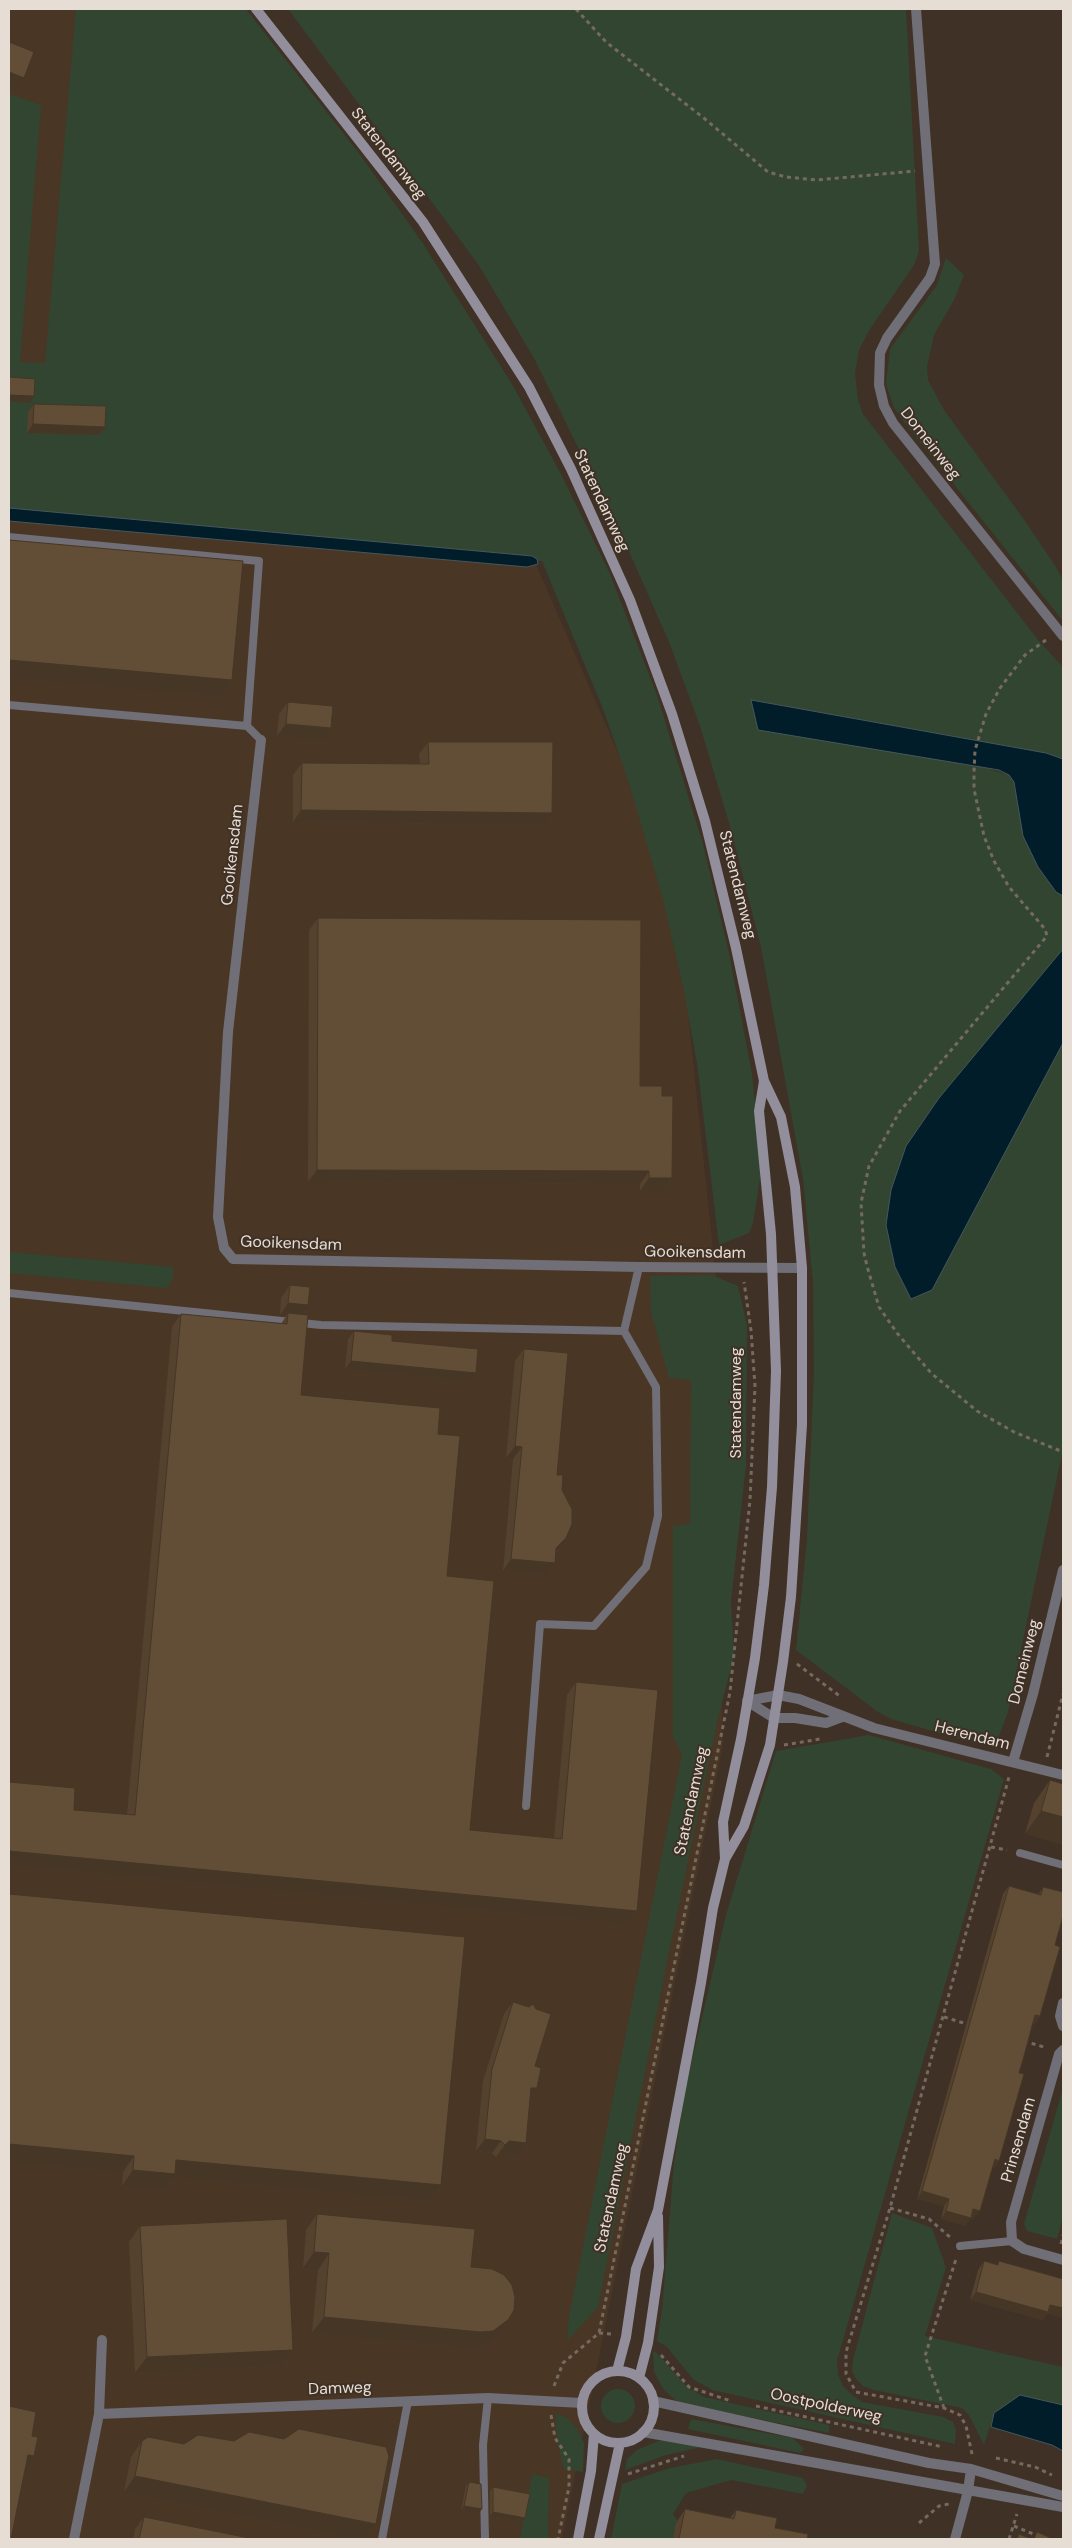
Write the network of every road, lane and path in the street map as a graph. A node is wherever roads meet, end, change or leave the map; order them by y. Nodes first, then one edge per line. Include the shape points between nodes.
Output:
1 (256, 9) edge
2 (576, 9) edge
3 (916, 9) edge
4 (928, 170) junction
5 (9, 537) edge
6 (1061, 633) edge
7 (9, 705) edge
8 (247, 726) junction
9 (261, 740) joint
10 (764, 1080) junction
11 (639, 1267) junction
12 (773, 1268) junction
13 (802, 1268) junction
14 (742, 1269) junction
15 (9, 1293) edge
16 (624, 1331) junction
17 (1063, 1452) edge
18 (1063, 1570) edge
19 (734, 1656) junction
20 (755, 1658) junction
21 (783, 1662) junction
22 (1063, 1694) edge
23 (778, 1695) junction
24 (844, 1699) dead end
25 (748, 1701) junction
26 (842, 1717) junction
27 (774, 1718) junction
28 (721, 1735) junction
29 (823, 1738) dead end
30 (741, 1739) junction
31 (770, 1745) junction
32 (1013, 1762) junction
33 (1044, 1770) junction
34 (1063, 1776) edge
35 (526, 1806) dead end
36 (1020, 1853) dead end
37 (725, 1860) junction
38 (1063, 1865) edge
39 (1063, 2003) edge
40 (944, 2017) junction
41 (971, 2025) edge
42 (1063, 2026) edge
43 (1015, 2038) edge
44 (1050, 2049) dead end
45 (1063, 2050) edge
46 (890, 2208) junction
47 (658, 2210) junction
48 (1012, 2241) junction
49 (960, 2246) junction
50 (1063, 2260) edge
51 (626, 2337) junction
52 (102, 2340) dead end
53 (648, 2343) junction
54 (617, 2371) junction
55 (638, 2378) junction
56 (488, 2398) junction
57 (408, 2401) junction
58 (653, 2401) junction
59 (736, 2402) dead end
60 (582, 2403) junction
61 (754, 2406) dead end
62 (944, 2408) junction
63 (99, 2414) junction
64 (644, 2432) junction
65 (594, 2434) junction
66 (620, 2443) junction
67 (948, 2449) dead end
68 (964, 2452) dead end
69 (972, 2454) junction
70 (689, 2455) dead end
71 (981, 2456) dead end
72 (990, 2457) dead end
73 (591, 2470) junction
74 (971, 2470) junction
75 (612, 2475) junction
76 (1058, 2478) dead end
77 (1063, 2496) edge
78 (967, 2497) junction
79 (1021, 2501) junction
80 (1063, 2507) edge
81 (919, 2524) dead end
82 (1014, 2526) junction
83 (74, 2539) edge
84 (382, 2539) edge
85 (485, 2539) edge
86 (558, 2539) edge
87 (578, 2539) edge
88 (599, 2539) edge
89 (955, 2539) edge
90 (1008, 2539) edge
91 (1045, 2539) edge

1 - 10 main road, Statendamweg via 422,222 529,387 571,470 630,600 706,821
2 - 4 path via 606,42 706,119 768,172 818,180
3 - 4 street, Domeinweg
4 - 6 street, Domeinweg via 935,264 930,278 880,353 878,385 884,406 894,423
5 - 8 lane via 259,561
6 - 17 path via 1025,656 1000,688 978,738 974,772 974,789 984,836 994,861 1009,887 1045,929 1047,936 900,1111 869,1166 861,1203 864,1253 879,1307 897,1333 930,1373 977,1411 1014,1432
7 - 8 lane
8 - 9 lane, Gooikensdam
9 - 11 street, Gooikensdam via 228,1032 218,1217 224,1248 233,1259
10 - 12 main road, Statendamweg via 759,1111
10 - 13 main road, Statendamweg via 781,1117 793,1179
11 - 14 street, Gooikensdam
11 - 16 lane
12 - 13 street, Gooikensdam
12 - 14 street, Gooikensdam
12 - 20 main road, Statendamweg via 776,1371 772,1487
13 - 21 main road, Statendamweg via 802,1425 791,1597
14 - 19 path, Statendamweg via 755,1386 750,1500
15 - 16 lane via 321,1325
16 - 35 lane via 656,1387 658,1516 646,1567 594,1626 540,1624
18 - 32 street, Domeinweg
19 - 20 path
19 - 28 path, Statendamweg
20 - 25 main road, Statendamweg
21 - 23 main road, Statendamweg
21 - 24 path via 798,1664
22 - 33 path
23 - 25 street, Herendam
23 - 26 street, Herendam via 799,1698 828,1708
23 - 27 main road, Statendamweg
25 - 27 street
25 - 30 main road, Statendamweg
26 - 27 street via 826,1723
26 - 32 street, Herendam
27 - 31 main road, Statendamweg
28 - 30 path
28 - 51 path, Statendamweg via 599,2333
29 - 31 path
30 - 37 main road, Statendamweg via 723,1822
31 - 37 main road, Statendamweg via 744,1826
32 - 33 street, Herendam
32 - 40 path
33 - 34 street, Herendam
36 - 38 lane
37 - 47 main road, Statendamweg via 713,1908
39 - 42 street via 1060,2016
40 - 41 path
40 - 46 path
43 - 44 path
45 - 48 street, Prinsendam via 1059,2054 1011,2222
46 - 49 path via 930,2219
46 - 62 path via 846,2352 846,2374 856,2392
47 - 51 main road, Statendamweg via 636,2269
47 - 53 main road, Statendamweg via 659,2268
48 - 49 lane
48 - 50 street via 1024,2249
49 - 62 path via 925,2356
51 - 54 main road, Statendamweg
52 - 63 street
53 - 55 main road, Statendamweg
53 - 59 path via 656,2347 688,2387
54 - 55 main road
54 - 60 main road via 597,2378 589,2385
55 - 58 main road
56 - 57 street, Damweg
56 - 60 street, Damweg
56 - 85 lane via 483,2445
57 - 63 street, Damweg
57 - 84 lane
58 - 64 main road via 650,2423
58 - 74 street, Oostpolderweg
60 - 65 main road via 585,2423
61 - 67 path, Oostpolderweg
62 - 69 path via 960,2415
63 - 83 street
64 - 66 main road via 633,2440
64 - 78 street via 724,2445
65 - 66 main road
65 - 73 main road
66 - 75 main road
68 - 69 path
69 - 71 path
70 - 75 path via 624,2476
72 - 76 path via 1034,2467
73 - 86 path via 569,2459 569,2487
73 - 87 main road
74 - 77 street, Oostpolderweg
74 - 78 street
75 - 88 main road
78 - 79 street
78 - 81 path via 939,2506
78 - 89 street
79 - 80 street
79 - 82 path
82 - 90 path
82 - 91 path

